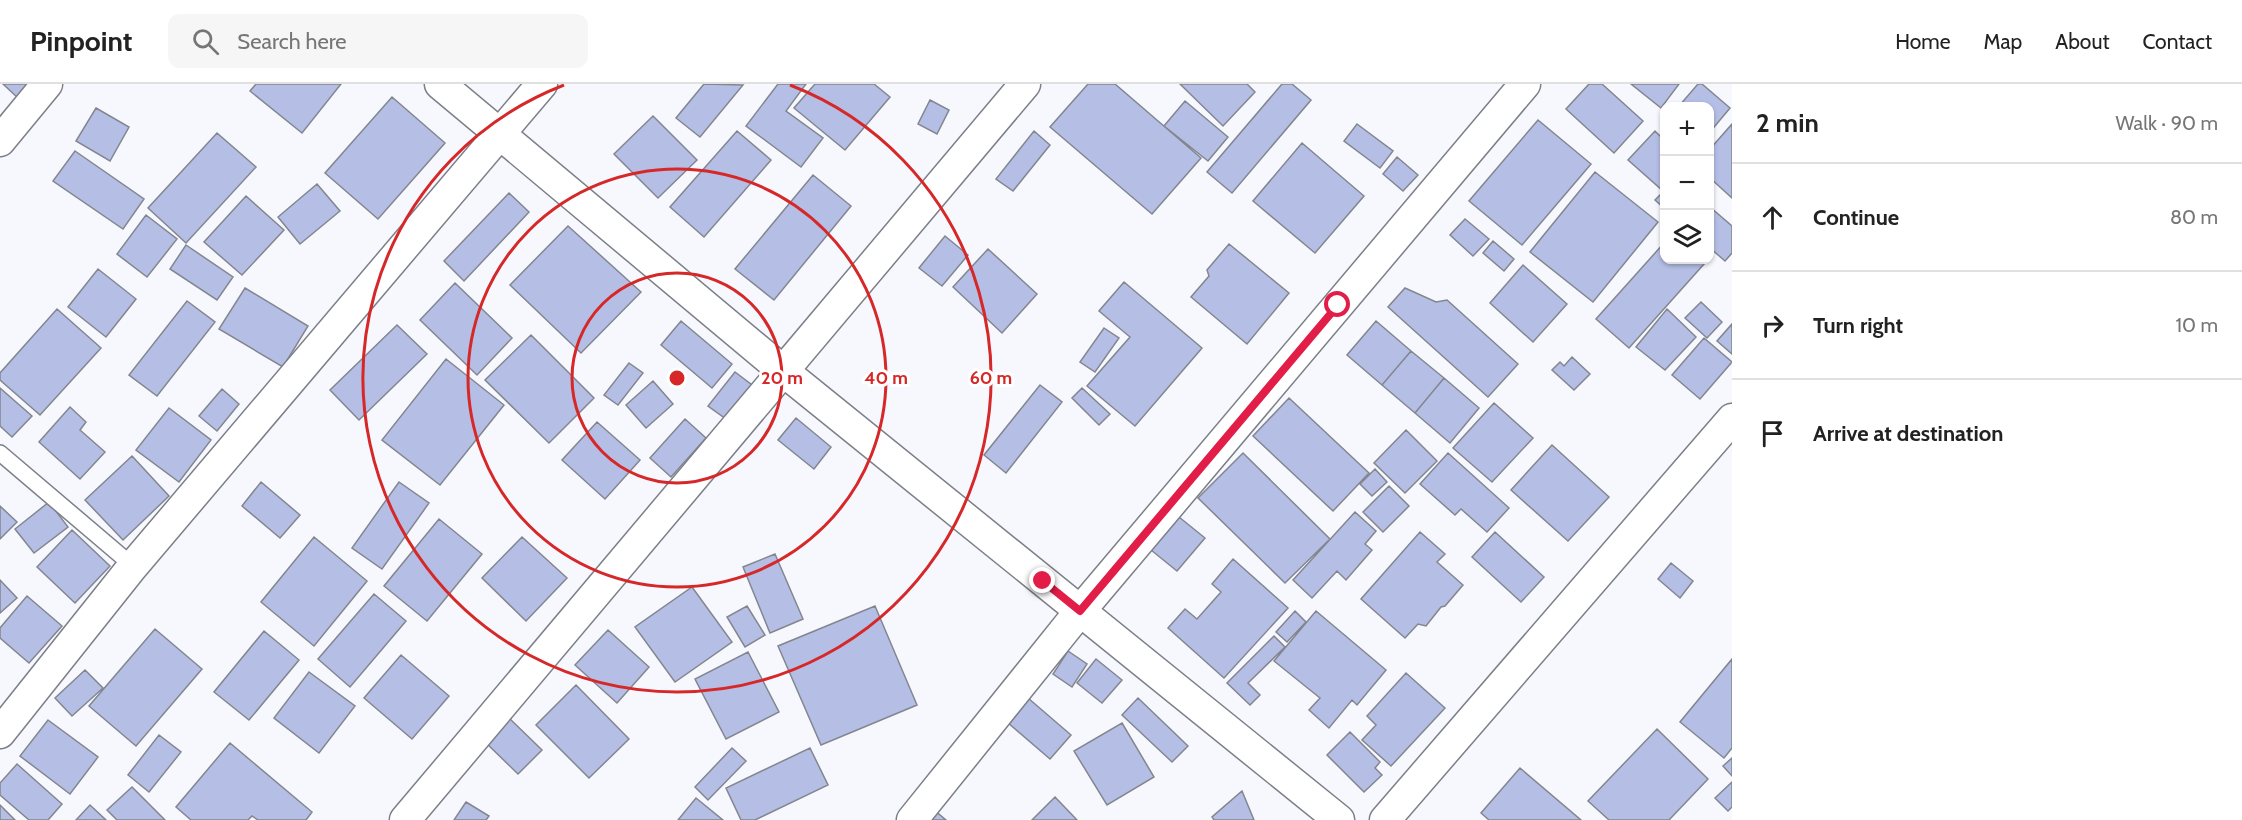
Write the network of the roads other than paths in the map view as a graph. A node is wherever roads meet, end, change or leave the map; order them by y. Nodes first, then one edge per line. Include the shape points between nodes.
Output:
1 (47, 84) edge
2 (440, 84) edge
3 (542, 84) edge
4 (1025, 84) edge
5 (1525, 84) edge
6 (501, 133) junction
7 (0, 141) edge
8 (782, 370) junction
9 (1732, 419) edge
10 (0, 453) edge
11 (133, 566) junction
12 (1080, 611) junction
13 (0, 733) edge
14 (405, 820) edge
15 (912, 820) edge
16 (1339, 820) edge
17 (1385, 820) edge

1 - 7 street
2 - 6 street
3 - 6 street
4 - 8 street
5 - 12 street
6 - 8 street
6 - 11 street
8 - 12 street
8 - 14 street
9 - 17 street
10 - 11 lane
11 - 13 street
12 - 15 street
12 - 16 street

